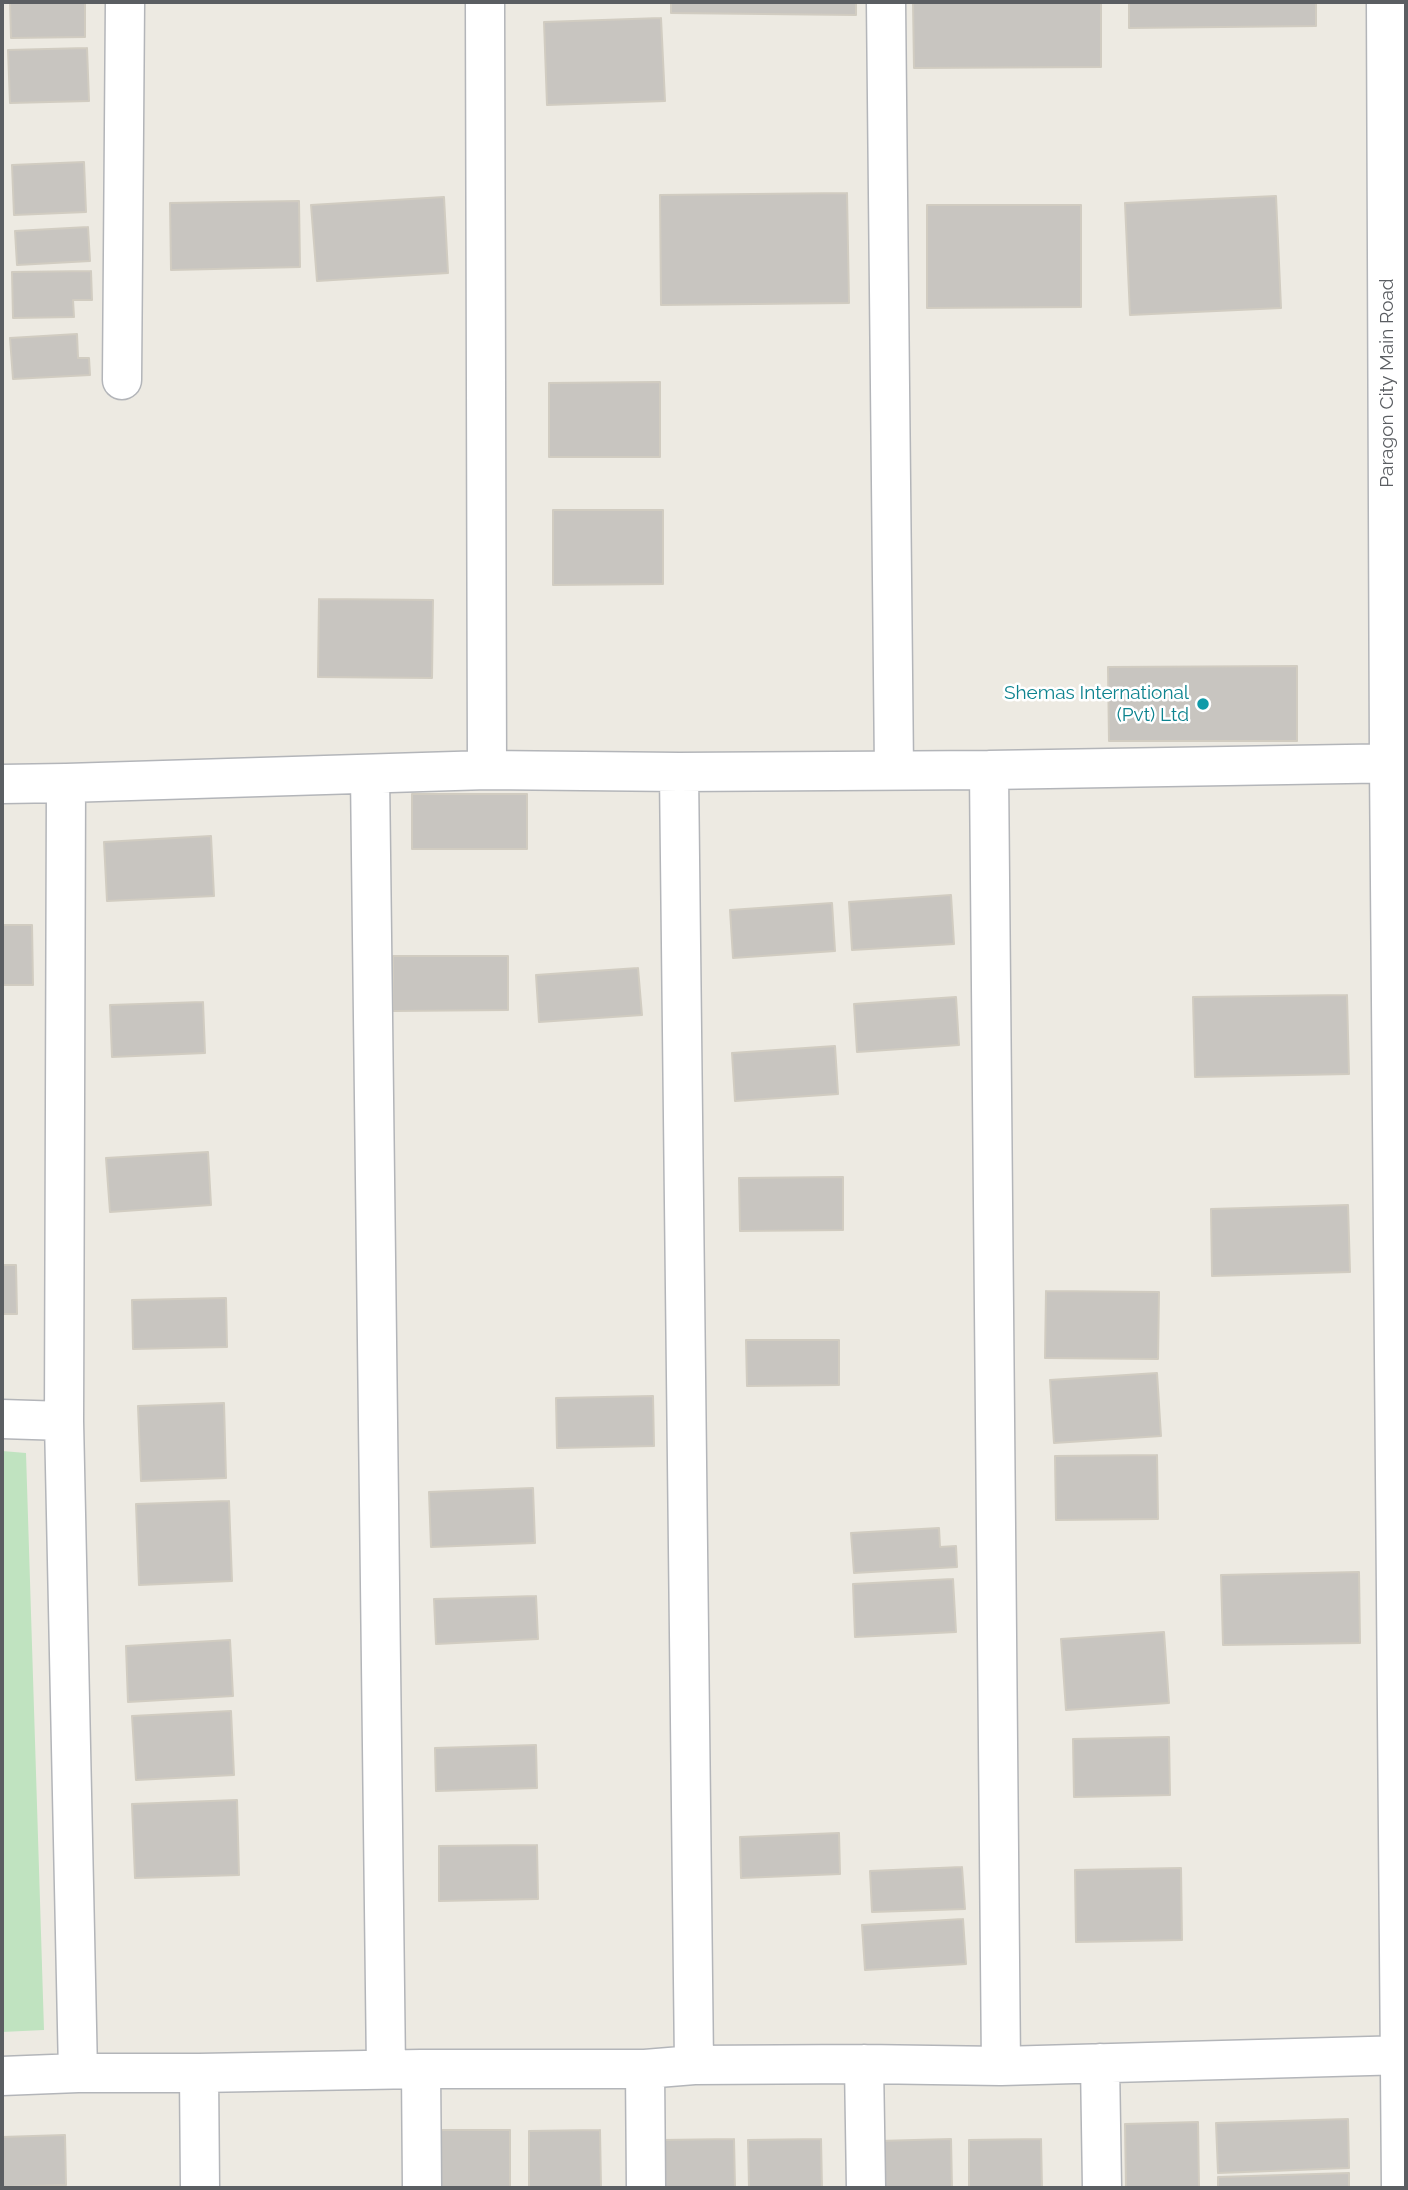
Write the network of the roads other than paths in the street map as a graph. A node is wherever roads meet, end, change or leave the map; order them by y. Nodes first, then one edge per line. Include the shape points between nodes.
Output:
1 (125, 2) edge
2 (485, 2) edge
3 (886, 2) edge
4 (1386, 2) edge
5 (122, 380) dead end
6 (1398, 763) edge
7 (487, 770) junction
8 (894, 770) junction
9 (989, 770) junction
10 (679, 772) junction
11 (369, 774) junction
12 (66, 783) junction
13 (2, 784) edge
14 (2, 1419) edge
15 (64, 1421) junction
16 (1403, 2056) edge
17 (1100, 2063) junction
18 (864, 2064) junction
19 (694, 2065) junction
20 (1001, 2066) junction
21 (404, 2069) junction
22 (645, 2069) junction
23 (78, 2073) junction
24 (199, 2073) junction
25 (2, 2076) edge
26 (200, 2188) edge
27 (422, 2188) edge
28 (646, 2188) edge
29 (866, 2188) edge
30 (1102, 2188) edge
31 (1402, 2188) edge

1 - 5 street
2 - 7 street
3 - 8 street
4 - 6 street, Paragon City Main Road
6 - 9 street
6 - 16 street, Paragon City Main Road
7 - 10 street
7 - 11 street
8 - 9 street
8 - 10 street
9 - 20 street
10 - 19 street
11 - 12 street
11 - 21 street
12 - 13 street
12 - 15 street
14 - 15 street
15 - 23 street
16 - 17 street
16 - 31 street, Paragon City Main Road
17 - 20 street
17 - 30 street
18 - 19 street
18 - 20 street
18 - 29 street
19 - 22 street
21 - 22 street
21 - 24 street
21 - 27 street
22 - 28 street
23 - 24 street
23 - 25 street
24 - 26 street

